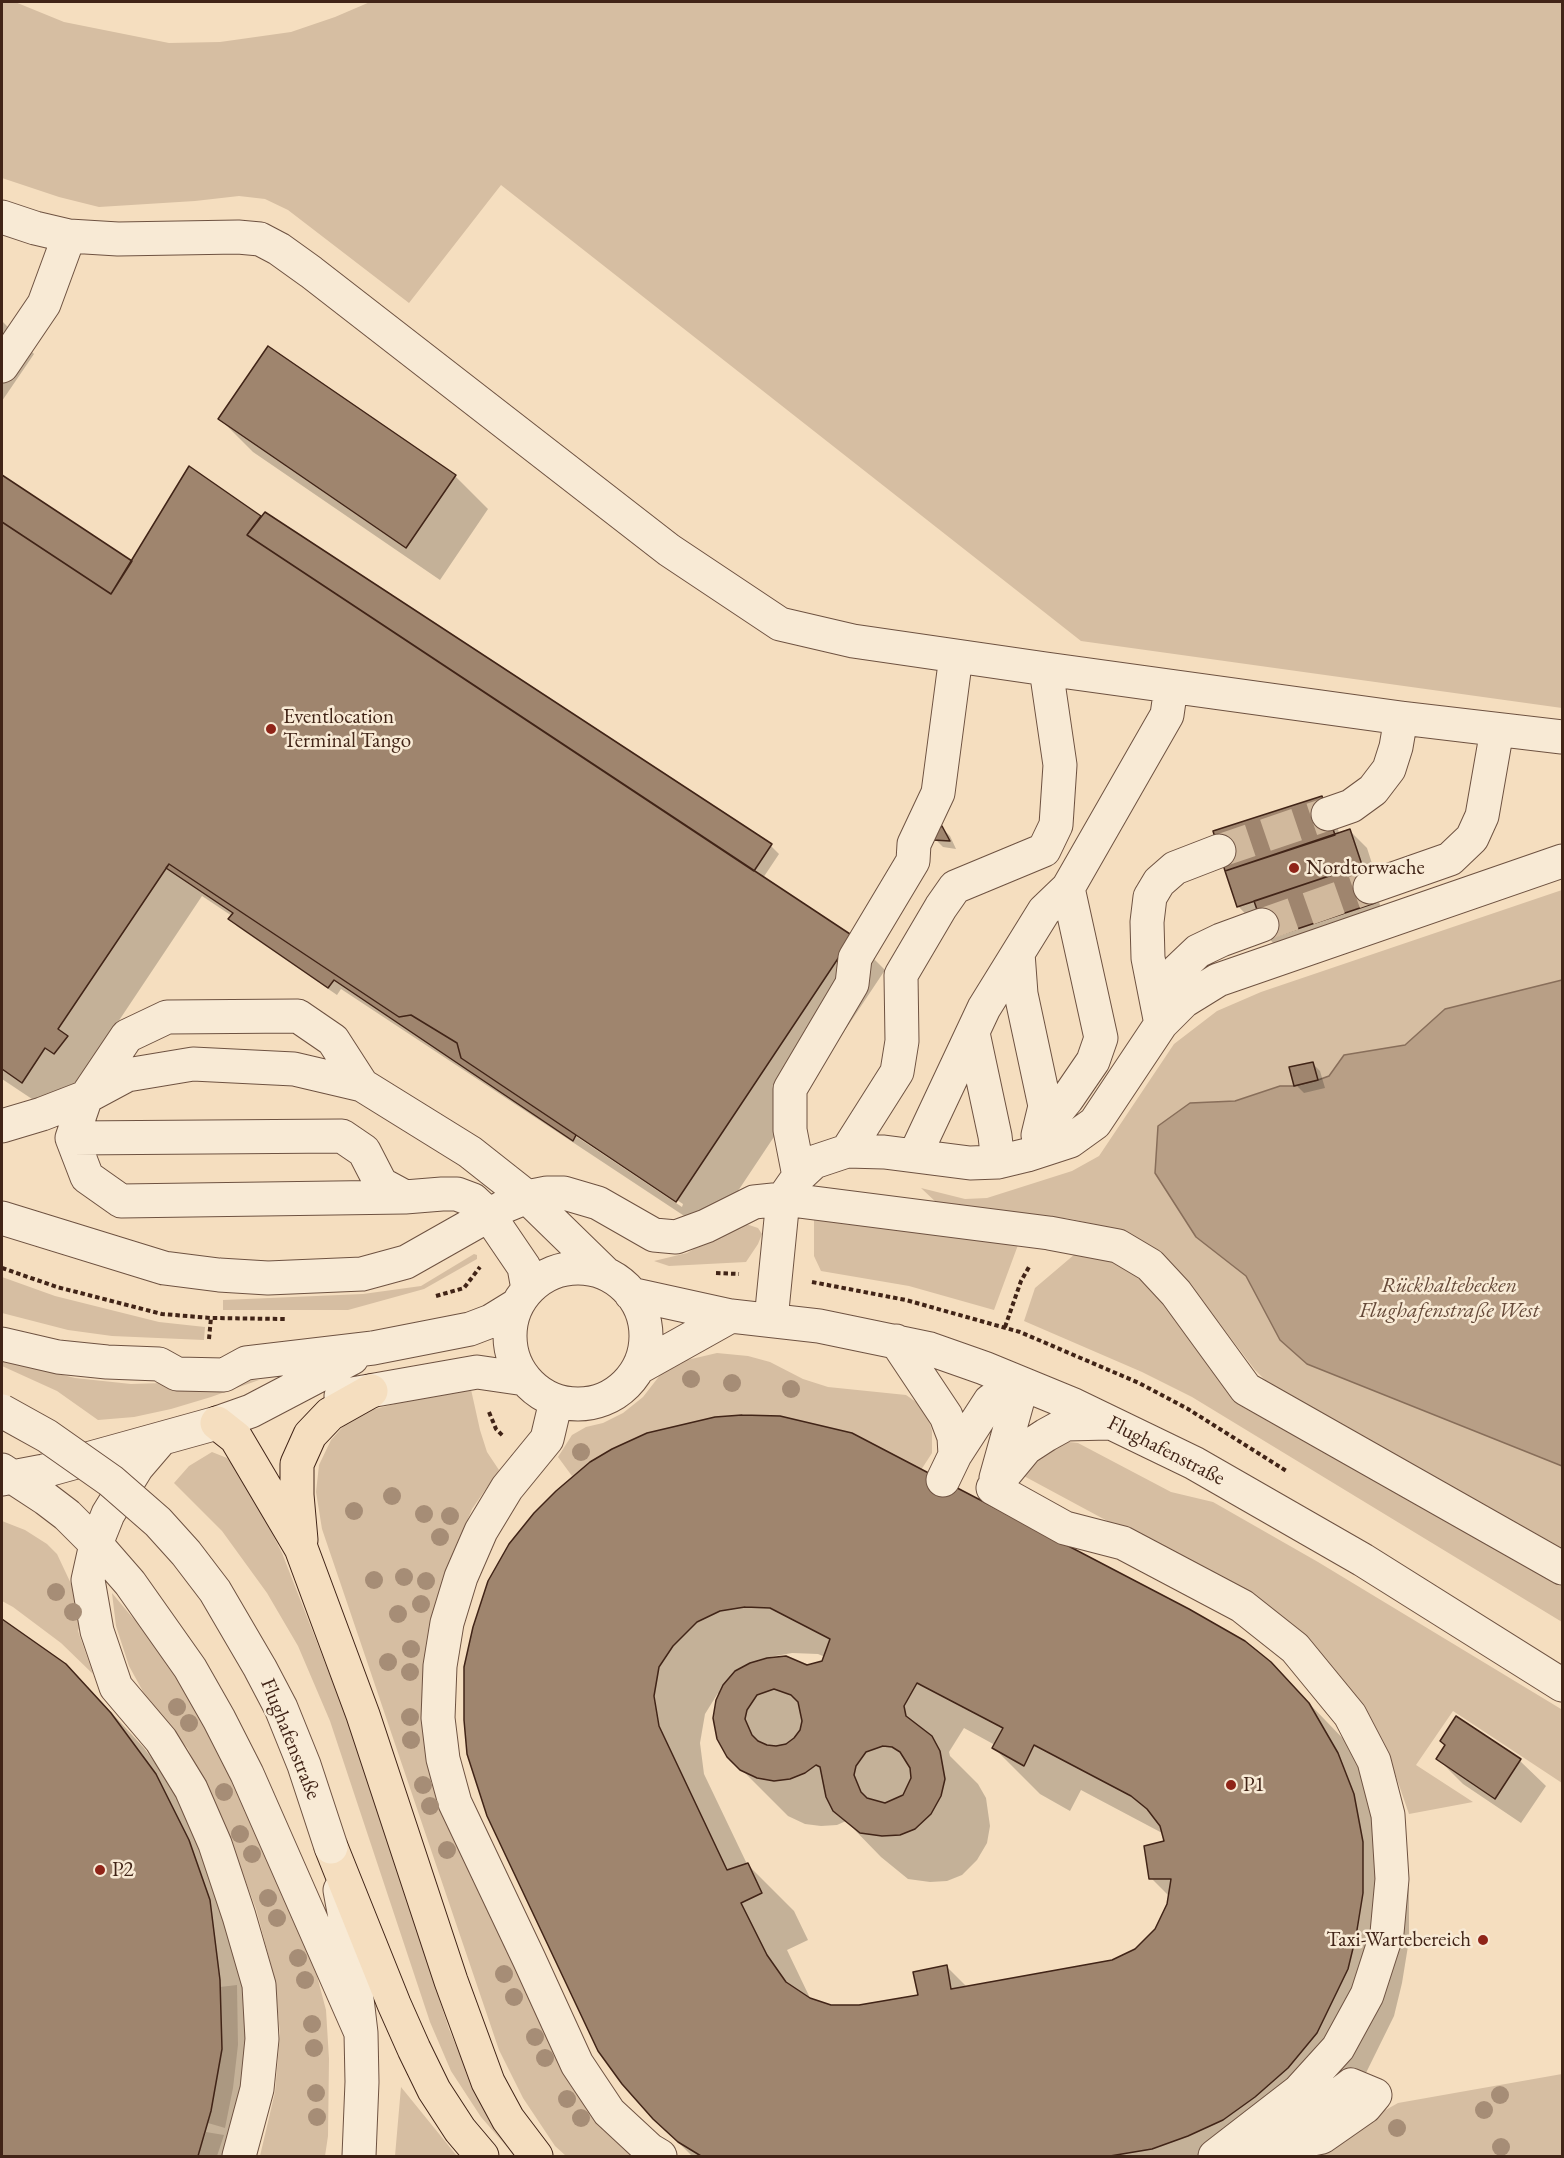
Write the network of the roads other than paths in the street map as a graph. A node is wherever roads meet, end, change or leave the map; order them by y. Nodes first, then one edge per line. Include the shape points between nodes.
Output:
1 (2, 217) edge
2 (69, 236) junction
3 (2, 366) edge
4 (956, 656) junction
5 (1046, 669) junction
6 (1171, 687) junction
7 (1401, 718) junction
8 (1497, 730) junction
9 (1563, 737) edge
10 (1328, 814) tunnel mouth
11 (1219, 851) tunnel mouth
12 (1563, 861) edge
13 (1370, 887) tunnel mouth
14 (1068, 888) junction
15 (1262, 925) tunnel mouth
16 (1018, 952) junction
17 (1159, 1013) junction
18 (973, 1033) junction
19 (362, 1085) junction
20 (86, 1097) junction
21 (2, 1126) edge
22 (72, 1138) junction
23 (1022, 1149) junction
24 (847, 1152) junction
25 (915, 1155) junction
26 (791, 1187) junction
27 (405, 1197) junction
28 (527, 1197) junction
29 (488, 1214) junction
30 (2, 1218) edge
31 (619, 1284) junction
32 (523, 1297) junction
33 (731, 1316) junction
34 (771, 1320) junction
35 (896, 1341) junction
36 (2, 1344) edge
37 (373, 1348) junction
38 (638, 1368) junction
39 (525, 1379) junction
40 (1022, 1385) junction
41 (371, 1391) junction
42 (556, 1401) junction
43 (2, 1411) edge
44 (251, 1411) junction
45 (217, 1423) junction
46 (1111, 1423) junction
47 (161, 1439) junction
48 (5, 1476) edge
49 (989, 1495) junction
50 (96, 1544) junction
51 (301, 1548) junction
52 (1563, 1568) edge
53 (1563, 1685) edge
54 (332, 1846) junction
55 (361, 2033) junction
56 (1375, 2095) dead end
57 (240, 2157) edge
58 (359, 2157) edge
59 (482, 2157) edge
60 (536, 2157) edge
61 (660, 2157) edge
62 (1215, 2157) edge
63 (1223, 2157) edge

1 - 2 street
2 - 3 street via 44,304
2 - 4 street via 118,240 260,239 311,272 669,550 780,624 853,641
4 - 5 street
4 - 26 street via 938,793 914,844 913,861 855,958 852,984 790,1089
5 - 6 street
5 - 24 street via 1060,765 1056,825 1044,850 955,887 941,907 901,975 902,1041 897,1072
6 - 7 street
6 - 14 street via 1167,715
7 - 8 street
7 - 10 street via 1389,769 1373,790 1351,806
8 - 9 street
8 - 13 street via 1482,816 1472,838 1450,859
11 - 17 street via 1175,868 1150,897 1148,958
12 - 17 street via 1218,980
14 - 16 street via 1044,911
14 - 23 street via 1101,1038 1093,1061 1067,1099
15 - 17 street via 1198,951 1178,970
16 - 18 street
16 - 23 street via 1021,994 1045,1106
17 - 23 street via 1095,1123 1070,1141
18 - 23 street via 995,1136
18 - 25 street
19 - 20 street via 294,1069 193,1064 127,1075
19 - 20 street via 333,1040 298,1016 167,1017 127,1036
19 - 28 street via 470,1152
20 - 21 street
20 - 22 street
22 - 27 street via 342,1136 364,1151 381,1184
22 - 27 street via 87,1177 121,1200
23 - 25 street via 970,1163
24 - 25 street
24 - 26 street via 814,1162
26 - 28 street via 676,1237 654,1235 598,1203 564,1193
26 - 34 street
26 - 52 street via 1118,1246 1150,1265 1176,1293 1246,1389
27 - 29 street via 457,1194 473,1200
28 - 29 street
28 - 31 street
29 - 30 street via 406,1262 362,1274 268,1278 164,1268
29 - 32 street via 524,1267
31 - 32 street, Flughafenstraße via 590,1269 573,1268 541,1278
31 - 33 street, Flughafenstraße
31 - 38 street via 639,1307 644,1322 644,1353
32 - 37 street, Flughafenstraße via 491,1321 470,1329
32 - 39 street, Flughafenstraße via 511,1323 510,1343
33 - 34 street, Flughafenstraße
33 - 38 street, Flughafenstraße
34 - 35 street, Flughafenstraße
35 - 40 street, Flughafenstraße via 930,1349
35 - 40 street via 946,1416 954,1437 949,1467 990,1401 1009,1388
36 - 37 street, Flughafenstraße via 58,1357 159,1364 177,1374 224,1375 246,1363
37 - 44 street, Flughafenstraße
38 - 42 street, Flughafenstraße via 623,1386 603,1399 581,1404
39 - 41 street, Flughafenstraße via 477,1372
39 - 42 street, Flughafenstraße
40 - 46 street, Flughafenstraße
40 - 49 street
41 - 44 street, Flughafenstraße
41 - 51 highway via 330,1414 310,1435 297,1464
42 - 61 street via 547,1439 507,1488 481,1531 461,1577 447,1623 440,1666 438,1718 443,1759 455,1803 577,2064 609,2112
43 - 54 street, Flughafenstraße, bridge via 47,1436 111,1481 158,1522 215,1591 280,1708
44 - 45 street, Flughafenstraße
45 - 47 street, Flughafenstraße
45 - 51 highway via 236,1438
46 - 49 street via 1066,1424 1046,1435 1026,1448
46 - 53 street, Flughafenstraße via 1194,1463 1353,1555
47 - 48 street, Flughafenstraße
47 - 50 street via 122,1491
48 - 50 street, Flughafenstraße via 46,1499
49 - 62 street via 1065,1528 1123,1543 1242,1606 1295,1648 1350,1715 1374,1761 1388,1815 1392,1879 1387,1933 1367,1995 1338,2049 1299,2091
50 - 55 street, Flughafenstraße via 163,1628 219,1719
50 - 57 street via 88,1580 107,1663 116,1687 161,1740 191,1789 215,1844 260,1985 262,2039 257,2090
51 - 60 highway via 488,2082 508,2119
54 - 55 street, Flughafenstraße
54 - 59 highway via 414,2049 441,2100
55 - 58 street, Flughafenstraße
56 - 63 street via 1365,2107 1322,2137

